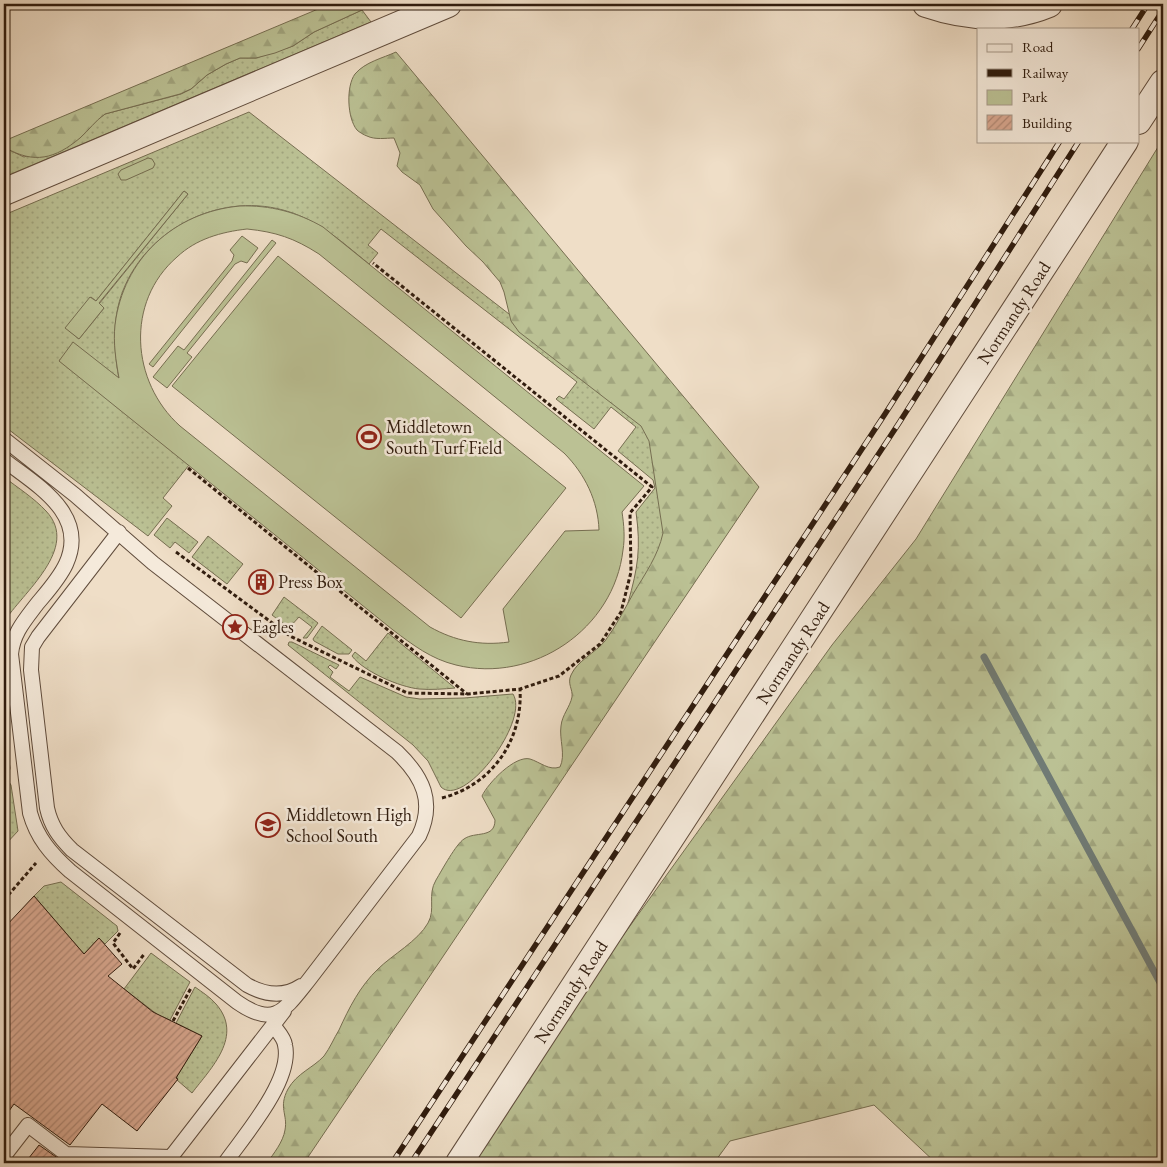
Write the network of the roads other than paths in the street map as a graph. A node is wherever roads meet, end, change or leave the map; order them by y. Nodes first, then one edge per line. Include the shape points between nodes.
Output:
1 (448, 4) edge
2 (926, 4) edge
3 (1049, 4) edge
4 (1163, 82) edge
5 (1140, 118) edge
6 (1124, 142) edge
7 (4, 192) edge
8 (4, 440) edge
9 (4, 460) edge
10 (118, 532) junction
11 (308, 981) junction
12 (289, 1004) junction
13 (273, 1026) junction
14 (4, 1156) edge
15 (224, 1163) edge
16 (460, 1163) edge

1 - 7 street
2 - 3 street via 960,14 988,16 1009,15
4 - 5 street
6 - 16 street, Normandy Road
8 - 10 lane
9 - 12 lane via 59,505 68,523 71,541 69,557 62,572 19,627 11,654 30,813 39,837 70,871 243,1006 258,1014 272,1015
10 - 11 lane via 153,563 397,752 420,780 426,801 424,826 412,847
10 - 11 lane via 32,647 31,670 50,822 72,850 247,985 263,992 283,994
11 - 12 lane
12 - 13 lane
13 - 14 lane via 171,1157 66,1154 28,1125
13 - 15 lane via 286,1046 280,1078 263,1109

